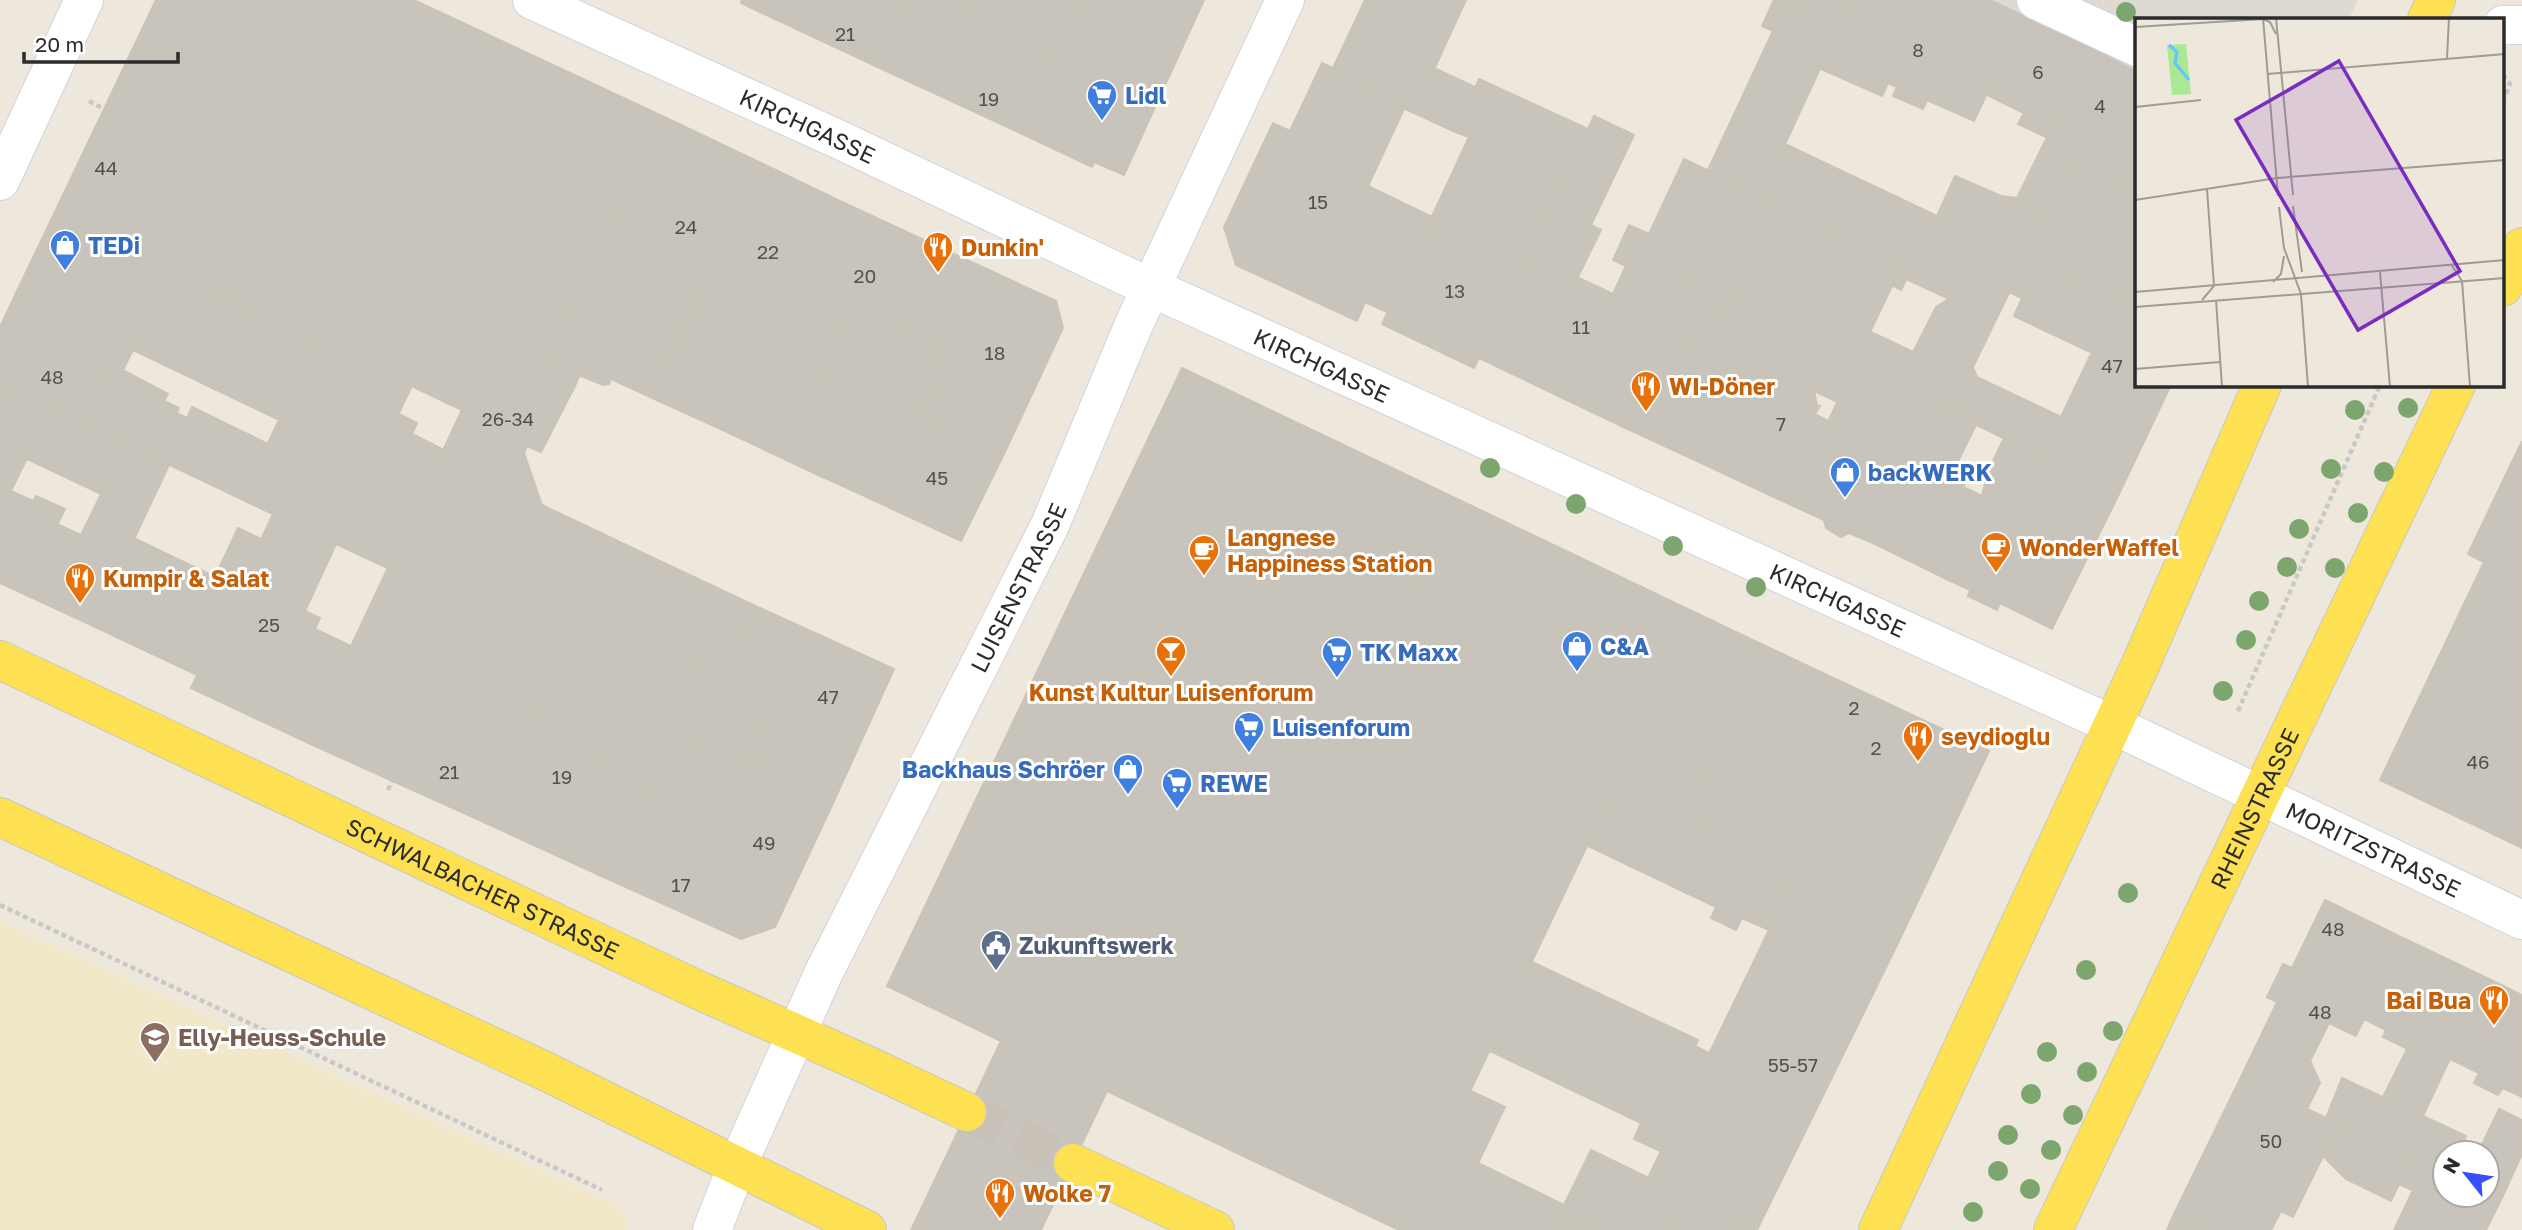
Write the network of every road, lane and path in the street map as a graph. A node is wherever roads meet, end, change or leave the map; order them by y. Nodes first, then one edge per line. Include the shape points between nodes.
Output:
1 (84, 0) edge
2 (532, 0) edge
3 (1285, 0) edge
4 (2036, 0) edge
5 (2436, 0) edge
6 (2427, 18) edge
7 (2504, 25) edge
8 (2522, 25) edge
9 (2135, 46) edge
10 (2504, 76) edge
11 (2504, 100) edge
12 (0, 181) edge
13 (2522, 247) edge
14 (2504, 285) edge
15 (1152, 286) junction
16 (2261, 387) edge
17 (2379, 387) edge
18 (2455, 387) edge
19 (0, 660) edge
20 (2238, 711) dead end
21 (2113, 725) junction
22 (392, 781) dead end
23 (388, 790) dead end
24 (2261, 795) junction
25 (0, 817) edge
26 (0, 905) edge
27 (2522, 920) edge
28 (796, 1033) junction
29 (967, 1112) tunnel mouth
30 (1073, 1163) tunnel mouth
31 (737, 1166) junction
32 (602, 1190) dead end
33 (712, 1230) edge
34 (867, 1230) edge
35 (1215, 1230) edge
36 (1878, 1230) edge
37 (2053, 1230) edge

1 - 12 street
2 - 15 street, KIRCHGASSE
3 - 15 street, LUISENSTRASSE
4 - 9 street
5 - 6 main road
7 - 8 street
10 - 11 path via 2511,84
13 - 14 main road
15 - 21 street, KIRCHGASSE
15 - 28 street, LUISENSTRASSE via 1050,525
16 - 21 main road
17 - 20 path
18 - 24 main road, RHEINSTRASSE
19 - 28 main road, SCHWALBACHER STRASSE
21 - 24 street, MORITZSTRASSE
21 - 36 main road
22 - 23 path
24 - 27 street, MORITZSTRASSE
24 - 37 main road, RHEINSTRASSE
25 - 31 main road via 547,1072
26 - 32 path
28 - 29 main road, SCHWALBACHER STRASSE
28 - 31 street, LUISENSTRASSE
30 - 35 main road
31 - 33 street, LUISENSTRASSE
31 - 34 main road

